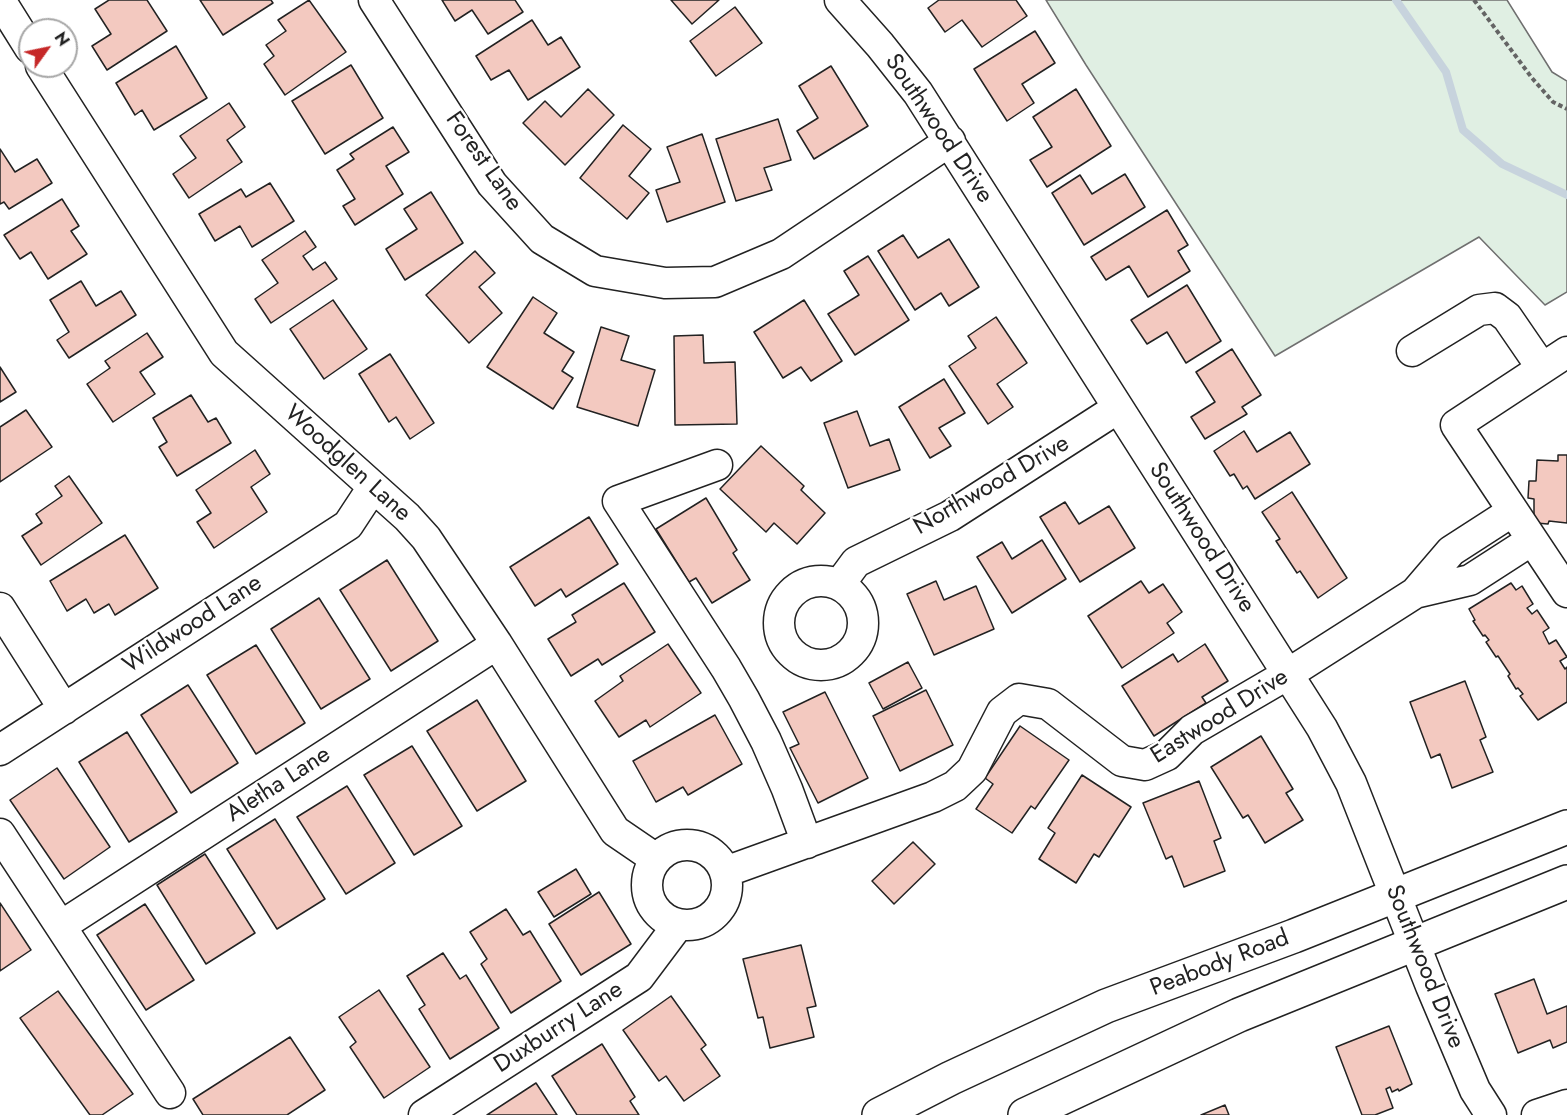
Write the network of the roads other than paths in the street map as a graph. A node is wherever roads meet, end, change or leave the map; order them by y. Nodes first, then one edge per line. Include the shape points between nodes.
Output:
1 (374, 0) edge
2 (840, 0) edge
3 (10, 3) edge
4 (18, 21) edge
5 (49, 78) edge
6 (950, 141) junction
7 (1412, 351) dead end
8 (1567, 352) edge
9 (1542, 368) junction
10 (1118, 408) junction
11 (717, 465) dead end
12 (373, 488) junction
13 (1513, 511) junction
14 (1532, 540) junction
15 (839, 585) dead end
16 (1567, 592) edge
17 (1414, 593) junction
18 (0, 608) edge
19 (497, 644) junction
20 (1288, 674) junction
21 (64, 709) junction
22 (0, 750) edge
23 (1567, 827) edge
24 (0, 834) edge
25 (807, 843) junction
26 (656, 859) junction
27 (725, 872) junction
28 (1567, 882) edge
29 (1394, 895) junction
30 (678, 925) junction
31 (61, 926) junction
32 (1413, 943) junction
33 (170, 1093) dead end
34 (1567, 1105) edge
35 (1064, 1107) edge
36 (424, 1115) edge
37 (879, 1115) edge
38 (1025, 1115) edge
39 (1491, 1115) edge
40 (1536, 1115) edge

1 - 6 street, Forest Lane via 492,184 542,239 595,271 665,284 715,282 781,254
2 - 6 street, Southwood Drive via 918,93
3 - 4 street
5 - 12 street, Woodglen Lane via 224,352
6 - 10 street, Southwood Drive
7 - 9 street via 1479,310 1495,308 1507,317
8 - 9 street
9 - 13 street via 1456,425
10 - 15 street, Northwood Drive via 950,516 856,562
10 - 20 street, Southwood Drive
11 - 25 street via 618,501 744,699 787,789
12 - 19 street, Woodglen Lane via 426,538
12 - 21 street, Wildwood Lane via 348,525
13 - 14 street
13 - 17 street, Eastwood Drive via 1451,551
14 - 16 street
14 - 17 street, Eastwood Drive via 1470,580
17 - 20 street, Eastwood Drive
18 - 21 street
19 - 26 street, Woodglen Lane via 615,831
19 - 31 street, Aletha Lane
20 - 25 street, Eastwood Drive via 1192,730 1167,755 1145,765 1122,761 1048,704 1019,699 1002,712 972,770 955,786
20 - 29 street, Southwood Drive via 1351,783
21 - 22 street, Wildwood Lane
23 - 29 main road, Peabody Road
24 - 31 street
25 - 27 street, Eastwood Drive
26 - 27 street via 673,847 694,845 713,855
26 - 30 street via 647,877 648,898 660,915
27 - 30 street via 726,893 717,912 699,924
28 - 32 main road
29 - 32 street, Southwood Drive
29 - 37 main road, Peabody Road via 1106,1006
30 - 36 street, Duxburry Lane via 639,977
31 - 33 street
32 - 35 main road via 1239,1015
32 - 39 street, Southwood Drive via 1475,1090
34 - 40 street
35 - 38 main road

